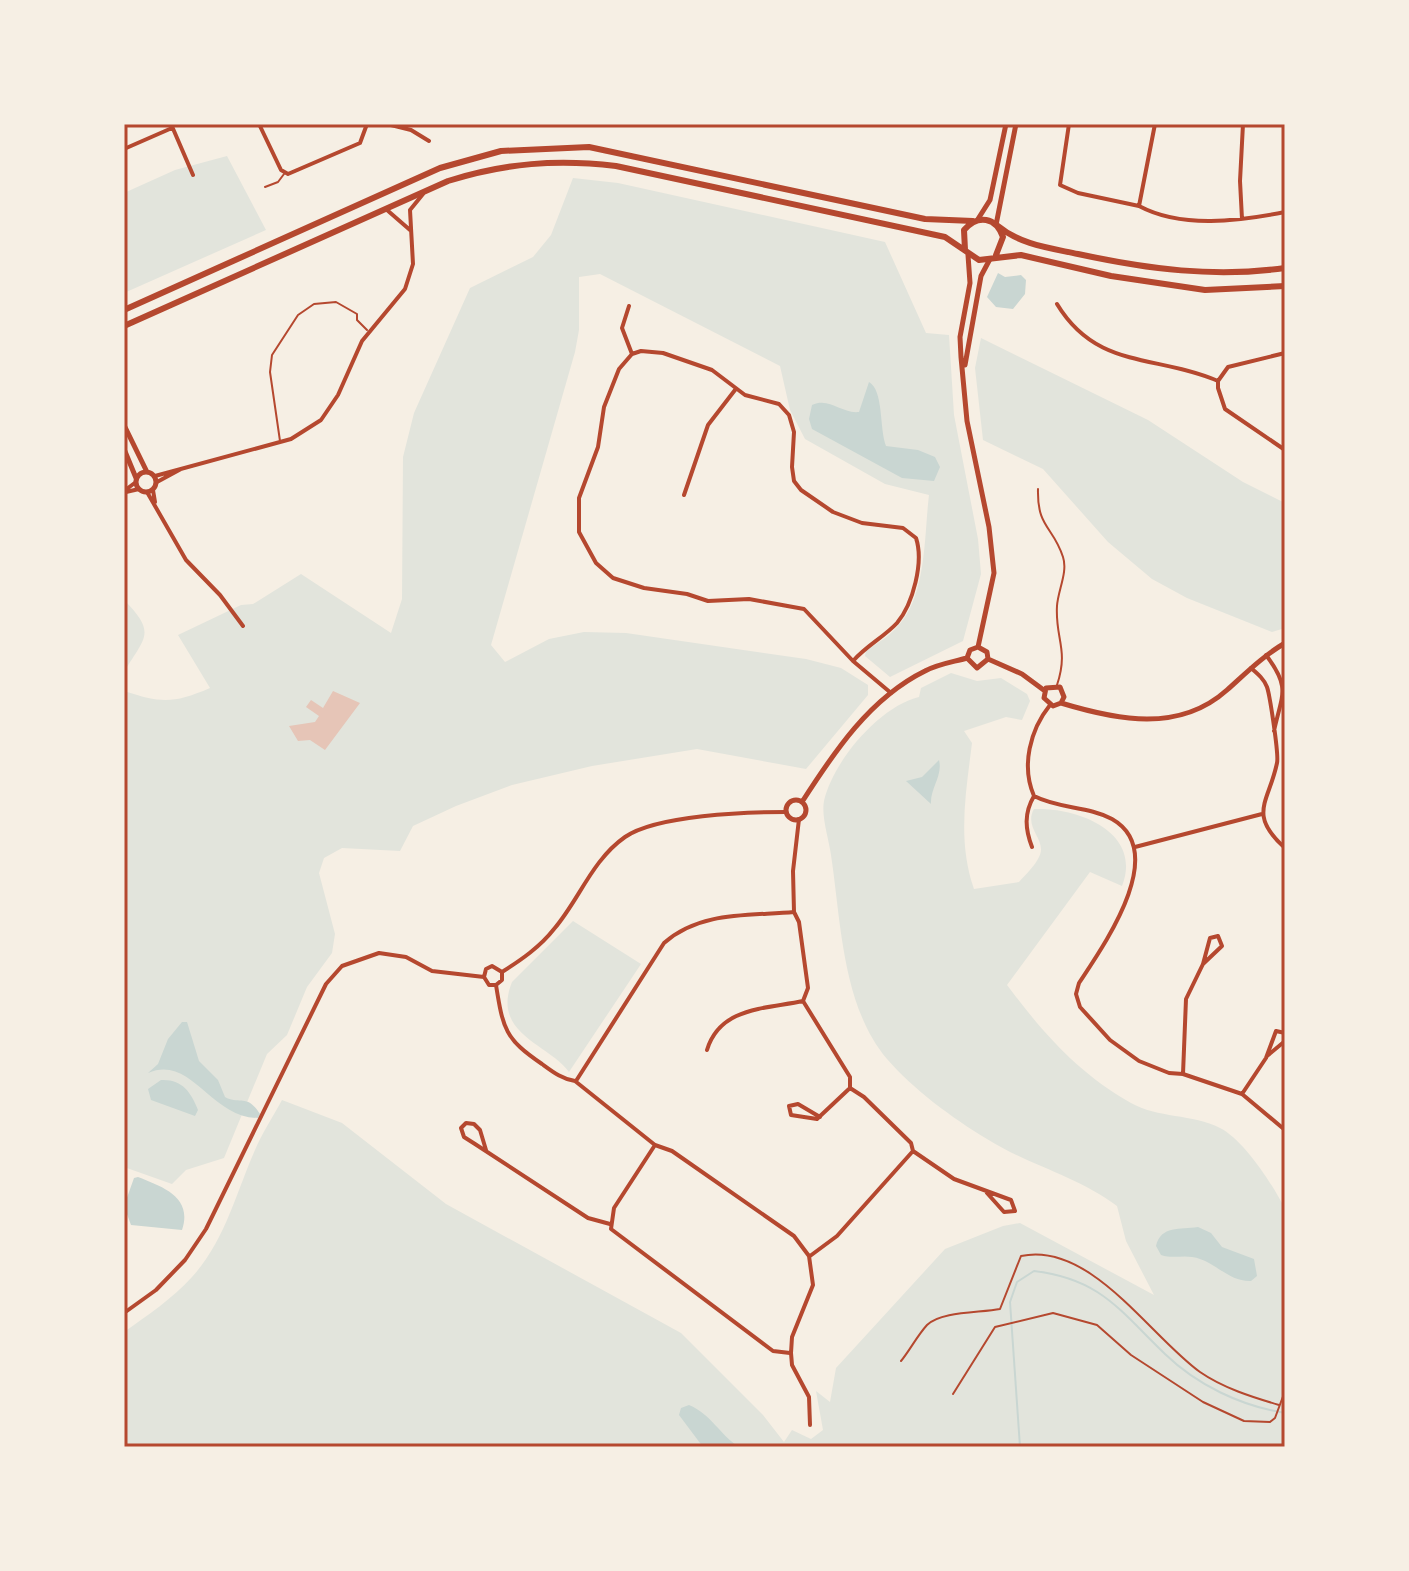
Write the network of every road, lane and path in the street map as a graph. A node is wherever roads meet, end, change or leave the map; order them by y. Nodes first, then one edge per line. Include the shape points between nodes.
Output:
1 (259, 124) edge
2 (367, 124) edge
3 (387, 124) edge
4 (1006, 124) edge
5 (1016, 124) edge
6 (1069, 124) edge
7 (1155, 124) edge
8 (1243, 124) edge
9 (172, 126) edge
10 (429, 141) dead end
11 (124, 149) edge
12 (284, 173) junction
13 (193, 175) dead end
14 (265, 187) dead end
15 (427, 189) junction
16 (1139, 206) junction
17 (384, 209) junction
18 (1285, 212) edge
19 (1242, 219) junction
20 (975, 221) junction
21 (997, 225) junction
22 (412, 232) junction
23 (968, 254) junction
24 (992, 258) junction
25 (1285, 268) edge
26 (1285, 286) edge
27 (1057, 304) dead end
28 (629, 306) dead end
29 (124, 310) edge
30 (124, 326) edge
31 (369, 332) junction
32 (1285, 353) edge
33 (632, 354) junction
34 (964, 378) junction
35 (1218, 381) junction
36 (735, 390) junction
37 (124, 425) edge
38 (281, 442) junction
39 (124, 449) edge
40 (1285, 450) edge
41 (147, 472) junction
42 (156, 479) junction
43 (136, 480) junction
44 (139, 489) junction
45 (1038, 489) dead end
46 (150, 491) junction
47 (124, 492) edge
48 (684, 495) dead end
49 (243, 626) dead end
50 (1285, 643) edge
51 (978, 647) junction
52 (1266, 655) junction
53 (967, 658) junction
54 (988, 659) junction
55 (853, 661) junction
56 (1251, 667) junction
57 (1057, 686) junction
58 (1045, 691) junction
59 (891, 693) junction
60 (1061, 703) junction
61 (1050, 705) junction
62 (1274, 733) junction
63 (1034, 796) junction
64 (802, 802) junction
65 (786, 812) junction
66 (1262, 814) junction
67 (799, 819) junction
68 (1032, 847) dead end
69 (1135, 847) junction
70 (1285, 848) edge
71 (794, 912) junction
72 (1203, 964) junction
73 (502, 972) junction
74 (484, 977) junction
75 (496, 985) junction
76 (803, 1001) junction
77 (1285, 1033) edge
78 (1285, 1041) edge
79 (707, 1050) dead end
80 (1266, 1058) junction
81 (1183, 1074) junction
82 (575, 1081) junction
83 (850, 1088) junction
84 (1242, 1094) junction
85 (820, 1117) junction
86 (1285, 1130) edge
87 (663, 1137) dead end
88 (658, 1146) junction
89 (486, 1150) junction
90 (913, 1151) junction
91 (987, 1193) junction
92 (610, 1224) junction
93 (809, 1256) junction
94 (124, 1313) edge
95 (791, 1353) junction
96 (901, 1361) dead end
97 (1285, 1391) edge
98 (953, 1394) dead end
99 (1279, 1405) junction
100 (810, 1425) dead end

1 - 12 street
2 - 12 street via 360,143
3 - 10 street
4 - 20 street via 990,200
5 - 21 street
6 - 16 street via 1060,185
7 - 16 street
8 - 19 street
9 - 11 street
9 - 13 street
12 - 14 lane
15 - 17 main road
15 - 22 street via 412,205
15 - 23 main road via 487,169 580,162 945,237
16 - 19 street via 1190,220
17 - 22 street
17 - 30 main road
18 - 19 street
20 - 21 main road
20 - 23 main road via 962,236
20 - 29 main road via 925,219 589,147 501,151 430,172
21 - 24 main road via 1003,243
21 - 25 main road via 1018,239 1051,248 1166,271 1229,274
22 - 31 street via 413,264 405,289
23 - 24 main road via 979,260
23 - 34 street via 970,283 960,337
24 - 26 main road via 1027,256 1205,290
24 - 34 street via 981,276
27 - 35 street via 1070,326 1100,347
28 - 33 street via 622,328
31 - 38 street via 328,411 306,431
31 - 38 lane via 357,314 336,302 314,304 298,315 269,363
32 - 35 street via 1228,367
33 - 36 street via 652,351 700,364
33 - 55 street via 619,369 604,407 598,447 579,498 579,532 596,563 613,578 644,588 708,601 749,599 804,609
34 - 51 street via 967,421 993,552 994,573
35 - 40 street via 1225,409
36 - 48 street via 708,425
36 - 55 street via 779,404 789,415 794,481 801,490 833,512 862,523 903,528 916,538 915,579 904,612
37 - 41 street
38 - 42 street
39 - 43 street
41 - 42 street
41 - 43 street
42 - 46 street
43 - 44 street
43 - 47 street
44 - 46 street
44 - 47 street
45 - 57 lane via 1040,520 1058,544 1065,568 1057,603 1064,653
46 - 49 street via 186,560
50 - 52 street
51 - 53 street
51 - 54 street
52 - 56 street
52 - 62 street via 1284,690
53 - 54 street via 977,668
53 - 59 street via 929,669
54 - 58 street
55 - 59 street
56 - 60 street via 1213,701 1177,718 1133,719
56 - 62 street via 1269,692
57 - 58 street
57 - 60 street via 1064,693
58 - 61 street
59 - 64 street via 853,729
60 - 61 street
61 - 63 street via 1037,723 1027,767
62 - 66 street via 1277,763
63 - 68 street via 1027,811
63 - 69 street via 1112,819
64 - 65 street via 791,801
64 - 67 street via 806,810
65 - 67 street
65 - 73 street via 666,821 637,830 600,861 542,943
66 - 69 street
66 - 70 street
67 - 71 street
69 - 81 street via 1134,882 1079,983 1077,1000 1110,1040 1139,1061
71 - 76 street via 808,988
71 - 82 street via 705,920 675,933
72 - 72 street via 1210,938 1218,936 1222,946
72 - 81 street via 1186,999
73 - 74 street via 492,966
73 - 75 street
74 - 75 street
74 - 94 street via 432,971 392,954 368,955 342,966 326,984 206,1229 156,1290
75 - 82 street via 501,1015 515,1046 565,1080
76 - 79 street via 732,1016 712,1035
76 - 83 street via 850,1077
77 - 80 street via 1276,1031
78 - 80 street
80 - 84 street
81 - 84 street
82 - 88 street
83 - 85 street
83 - 90 street via 901,1133
84 - 86 street
85 - 85 street via 802,1119 791,1115 789,1106 798,1104
87 - 88 street
88 - 92 street via 614,1208
88 - 93 street via 785,1228
89 - 89 street via 464,1137 461,1128 466,1123 480,1130
89 - 92 street via 578,1212
90 - 91 street via 954,1179
90 - 93 street via 837,1236
91 - 91 street via 1011,1200 1015,1211 1004,1212
92 - 95 street via 614,1233 773,1351
93 - 95 street via 813,1285
95 - 100 street via 809,1397
96 - 99 path via 929,1323 946,1314 1000,1309 1021,1256 1046,1253 1088,1272 1123,1298 1170,1349 1204,1375
97 - 99 path
98 - 99 path via 995,1327 1053,1313 1097,1325 1131,1355 1203,1402 1244,1421 1264,1424 1275,1418

